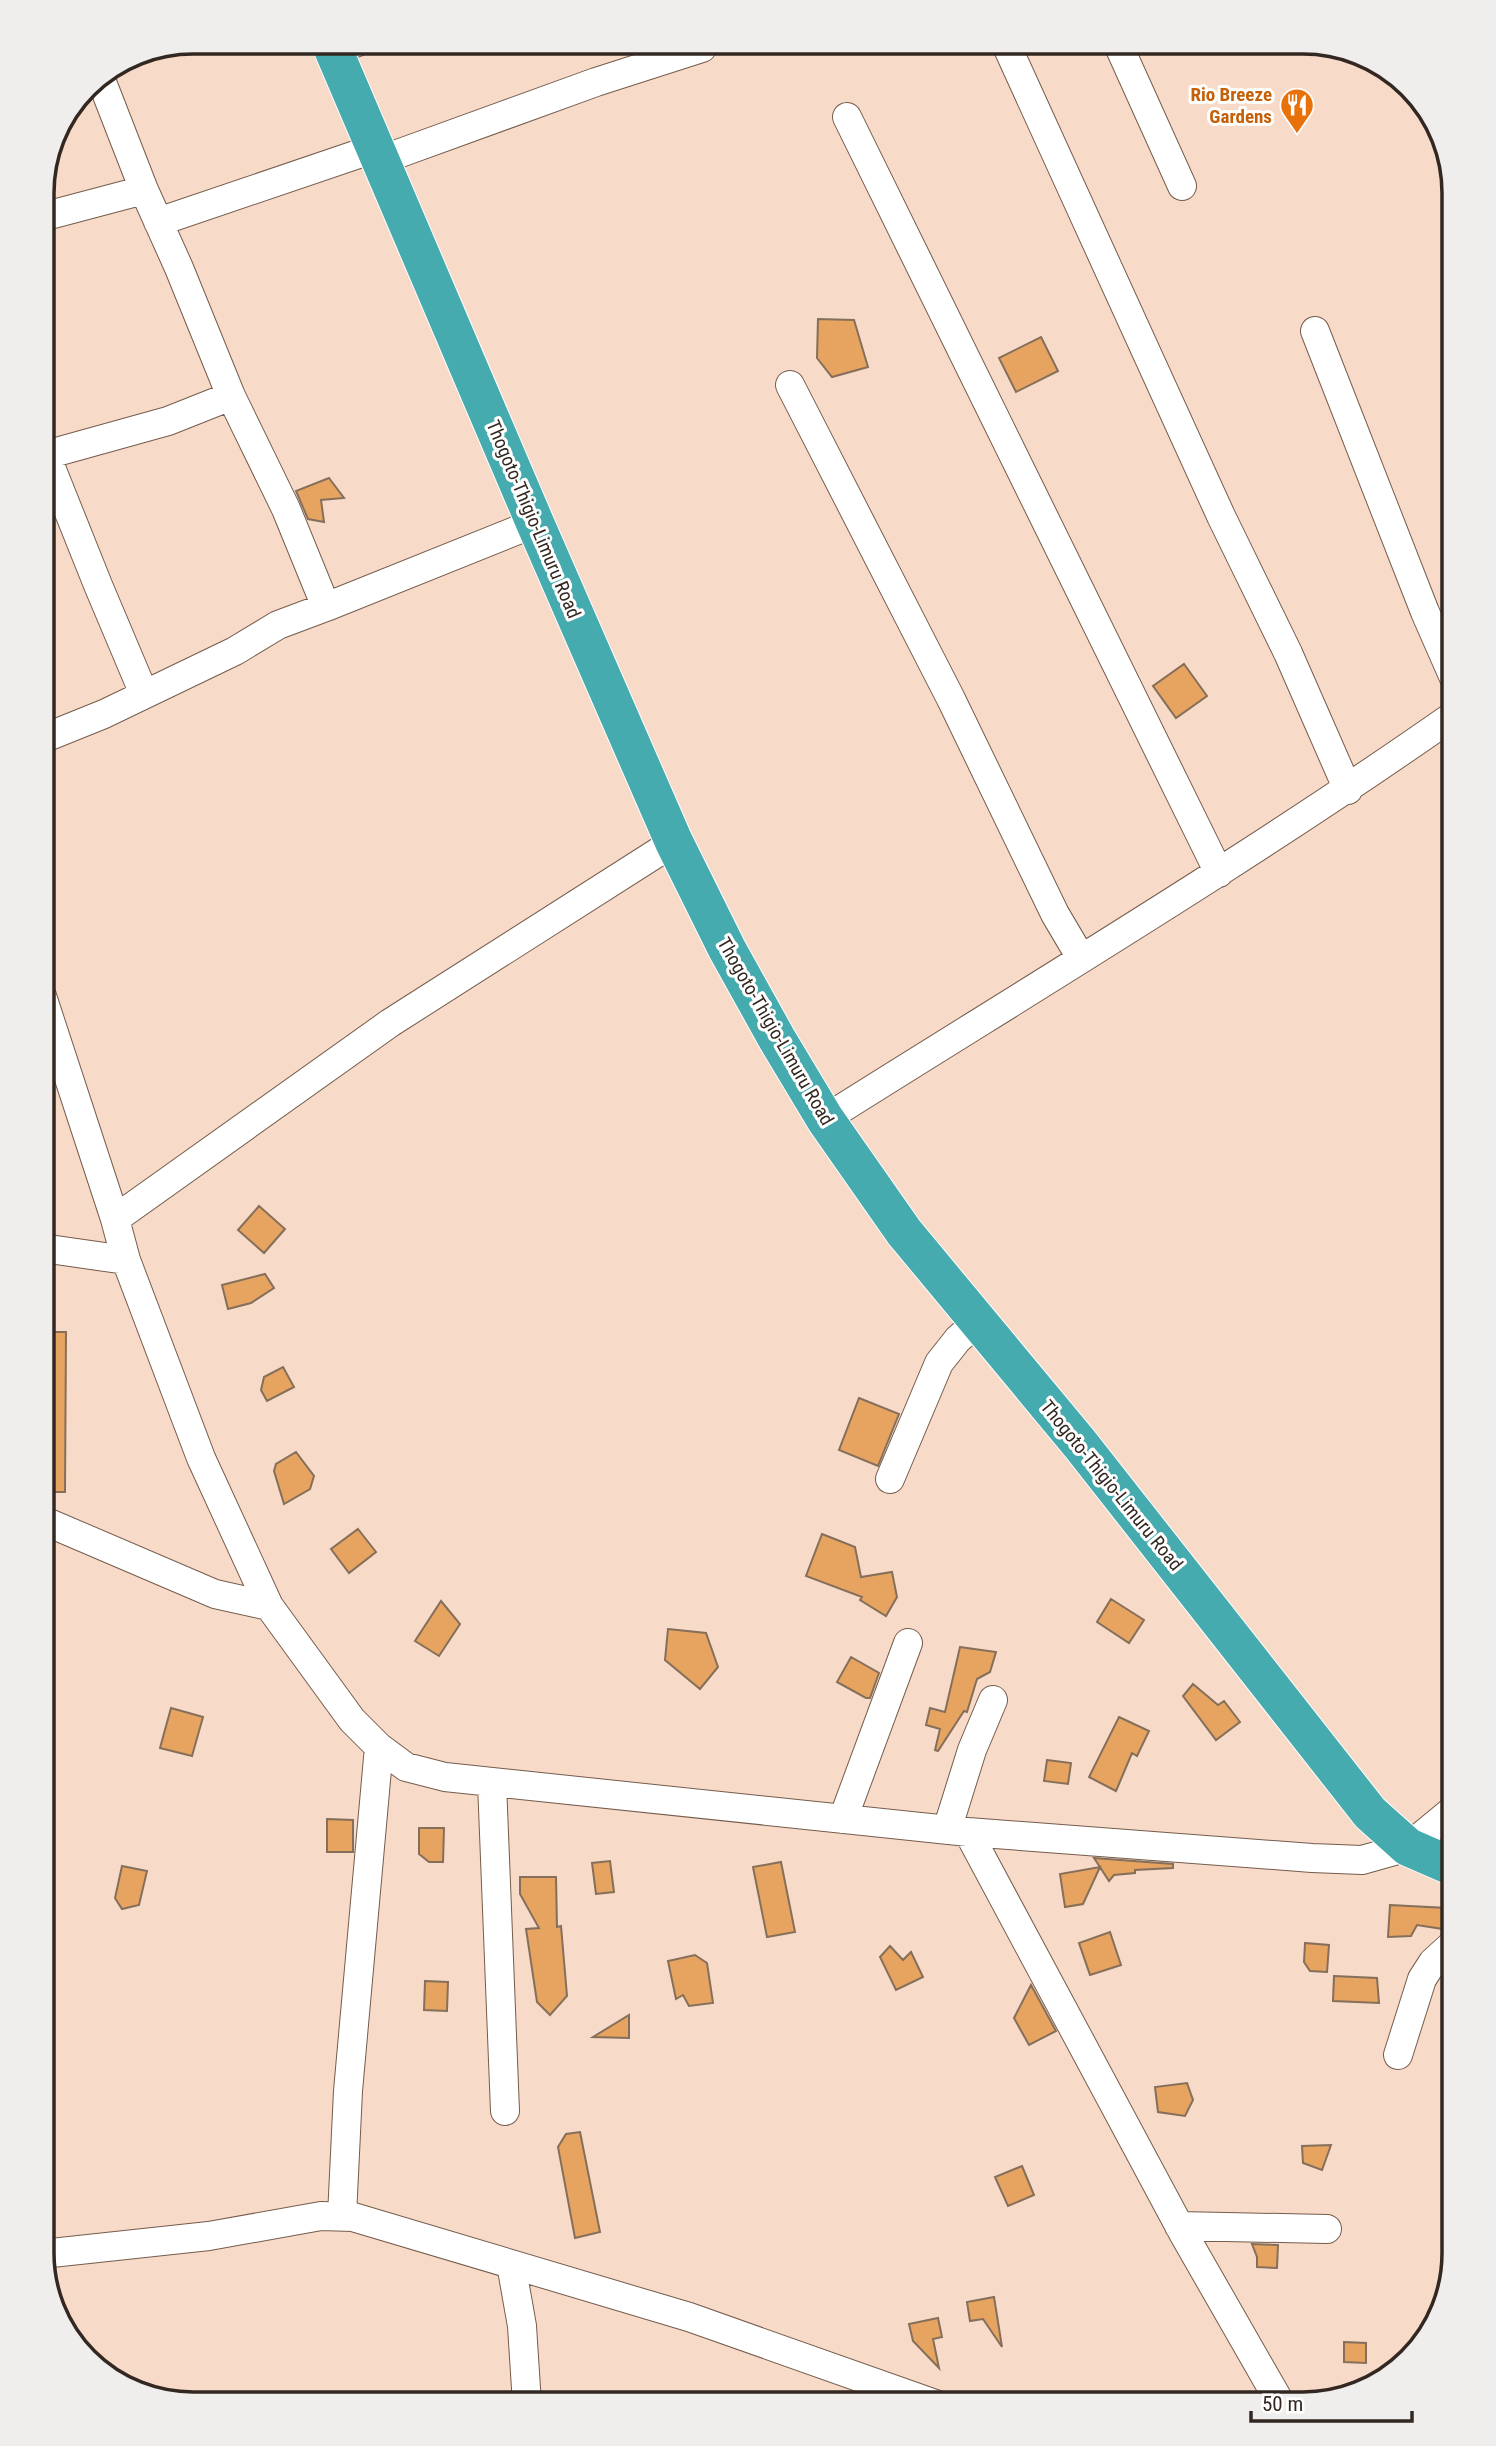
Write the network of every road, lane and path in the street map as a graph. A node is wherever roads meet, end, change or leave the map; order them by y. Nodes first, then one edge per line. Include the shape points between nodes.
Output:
1 (343, 54) edge
2 (682, 54) edge
3 (1011, 55) edge
4 (1123, 55) edge
5 (104, 87) edge
6 (847, 117) dead end
7 (378, 154) junction
8 (1182, 186) dead end
9 (144, 190) junction
10 (55, 214) edge
11 (158, 222) junction
12 (1315, 331) dead end
13 (790, 385) dead end
14 (231, 396) junction
15 (55, 452) edge
16 (55, 482) edge
17 (535, 523) junction
18 (326, 607) junction
19 (1442, 650) edge
20 (144, 694) junction
21 (1442, 723) edge
22 (55, 733) edge
23 (1348, 789) junction
24 (674, 842) junction
25 (1219, 873) junction
26 (1081, 958) junction
27 (55, 1034) edge
28 (825, 1119) junction
29 (115, 1219) junction
30 (54, 1250) edge
31 (126, 1261) junction
32 (979, 1321) junction
33 (890, 1479) dead end
34 (54, 1525) edge
35 (269, 1606) junction
36 (908, 1643) dead end
37 (993, 1700) dead end
38 (379, 1747) junction
39 (492, 1783) junction
40 (843, 1819) junction
41 (1442, 1819) edge
42 (957, 1831) junction
43 (1408, 1847) junction
44 (1442, 1862) edge
45 (1442, 1954) edge
46 (1398, 2055) dead end
47 (505, 2111) dead end
48 (342, 2216) junction
49 (1179, 2226) junction
50 (1327, 2228) dead end
51 (54, 2253) edge
52 (511, 2264) junction
53 (526, 2391) edge
54 (900, 2392) edge
55 (1273, 2392) edge

1 - 7 highway, Thogoto-Thigio-Limuru Road
2 - 7 street
3 - 23 street
4 - 8 street
5 - 9 street
6 - 25 street
7 - 11 street
7 - 17 highway, Thogoto-Thigio-Limuru Road
9 - 10 street
9 - 11 street
11 - 14 street
12 - 19 street
13 - 26 street
14 - 15 street via 168,421
14 - 18 street via 286,509
16 - 20 street
17 - 18 street
17 - 24 highway, Thogoto-Thigio-Limuru Road
18 - 20 street via 278,625
20 - 22 street
21 - 23 street
23 - 25 street
24 - 28 highway, Thogoto-Thigio-Limuru Road via 727,949
24 - 29 street via 390,1023
25 - 26 street
26 - 28 street
27 - 29 street
28 - 32 highway, Thogoto-Thigio-Limuru Road via 904,1232
29 - 31 street
30 - 31 street
31 - 35 street via 201,1458
32 - 33 street via 939,1363
32 - 43 highway, Thogoto-Thigio-Limuru Road via 1362,1803
34 - 35 street via 215,1594
35 - 38 street via 352,1720
36 - 40 street
37 - 42 street via 972,1750
38 - 39 street via 406,1767
38 - 48 street via 348,2091
39 - 40 street
39 - 47 street
40 - 42 street
41 - 43 street
42 - 43 street via 1362,1860
42 - 49 street
43 - 44 highway, Thogoto-Thigio-Limuru Road
45 - 46 street via 1422,1979
48 - 51 street
48 - 52 street
49 - 50 street
49 - 55 street
52 - 53 street via 522,2326
52 - 54 street via 688,2317

